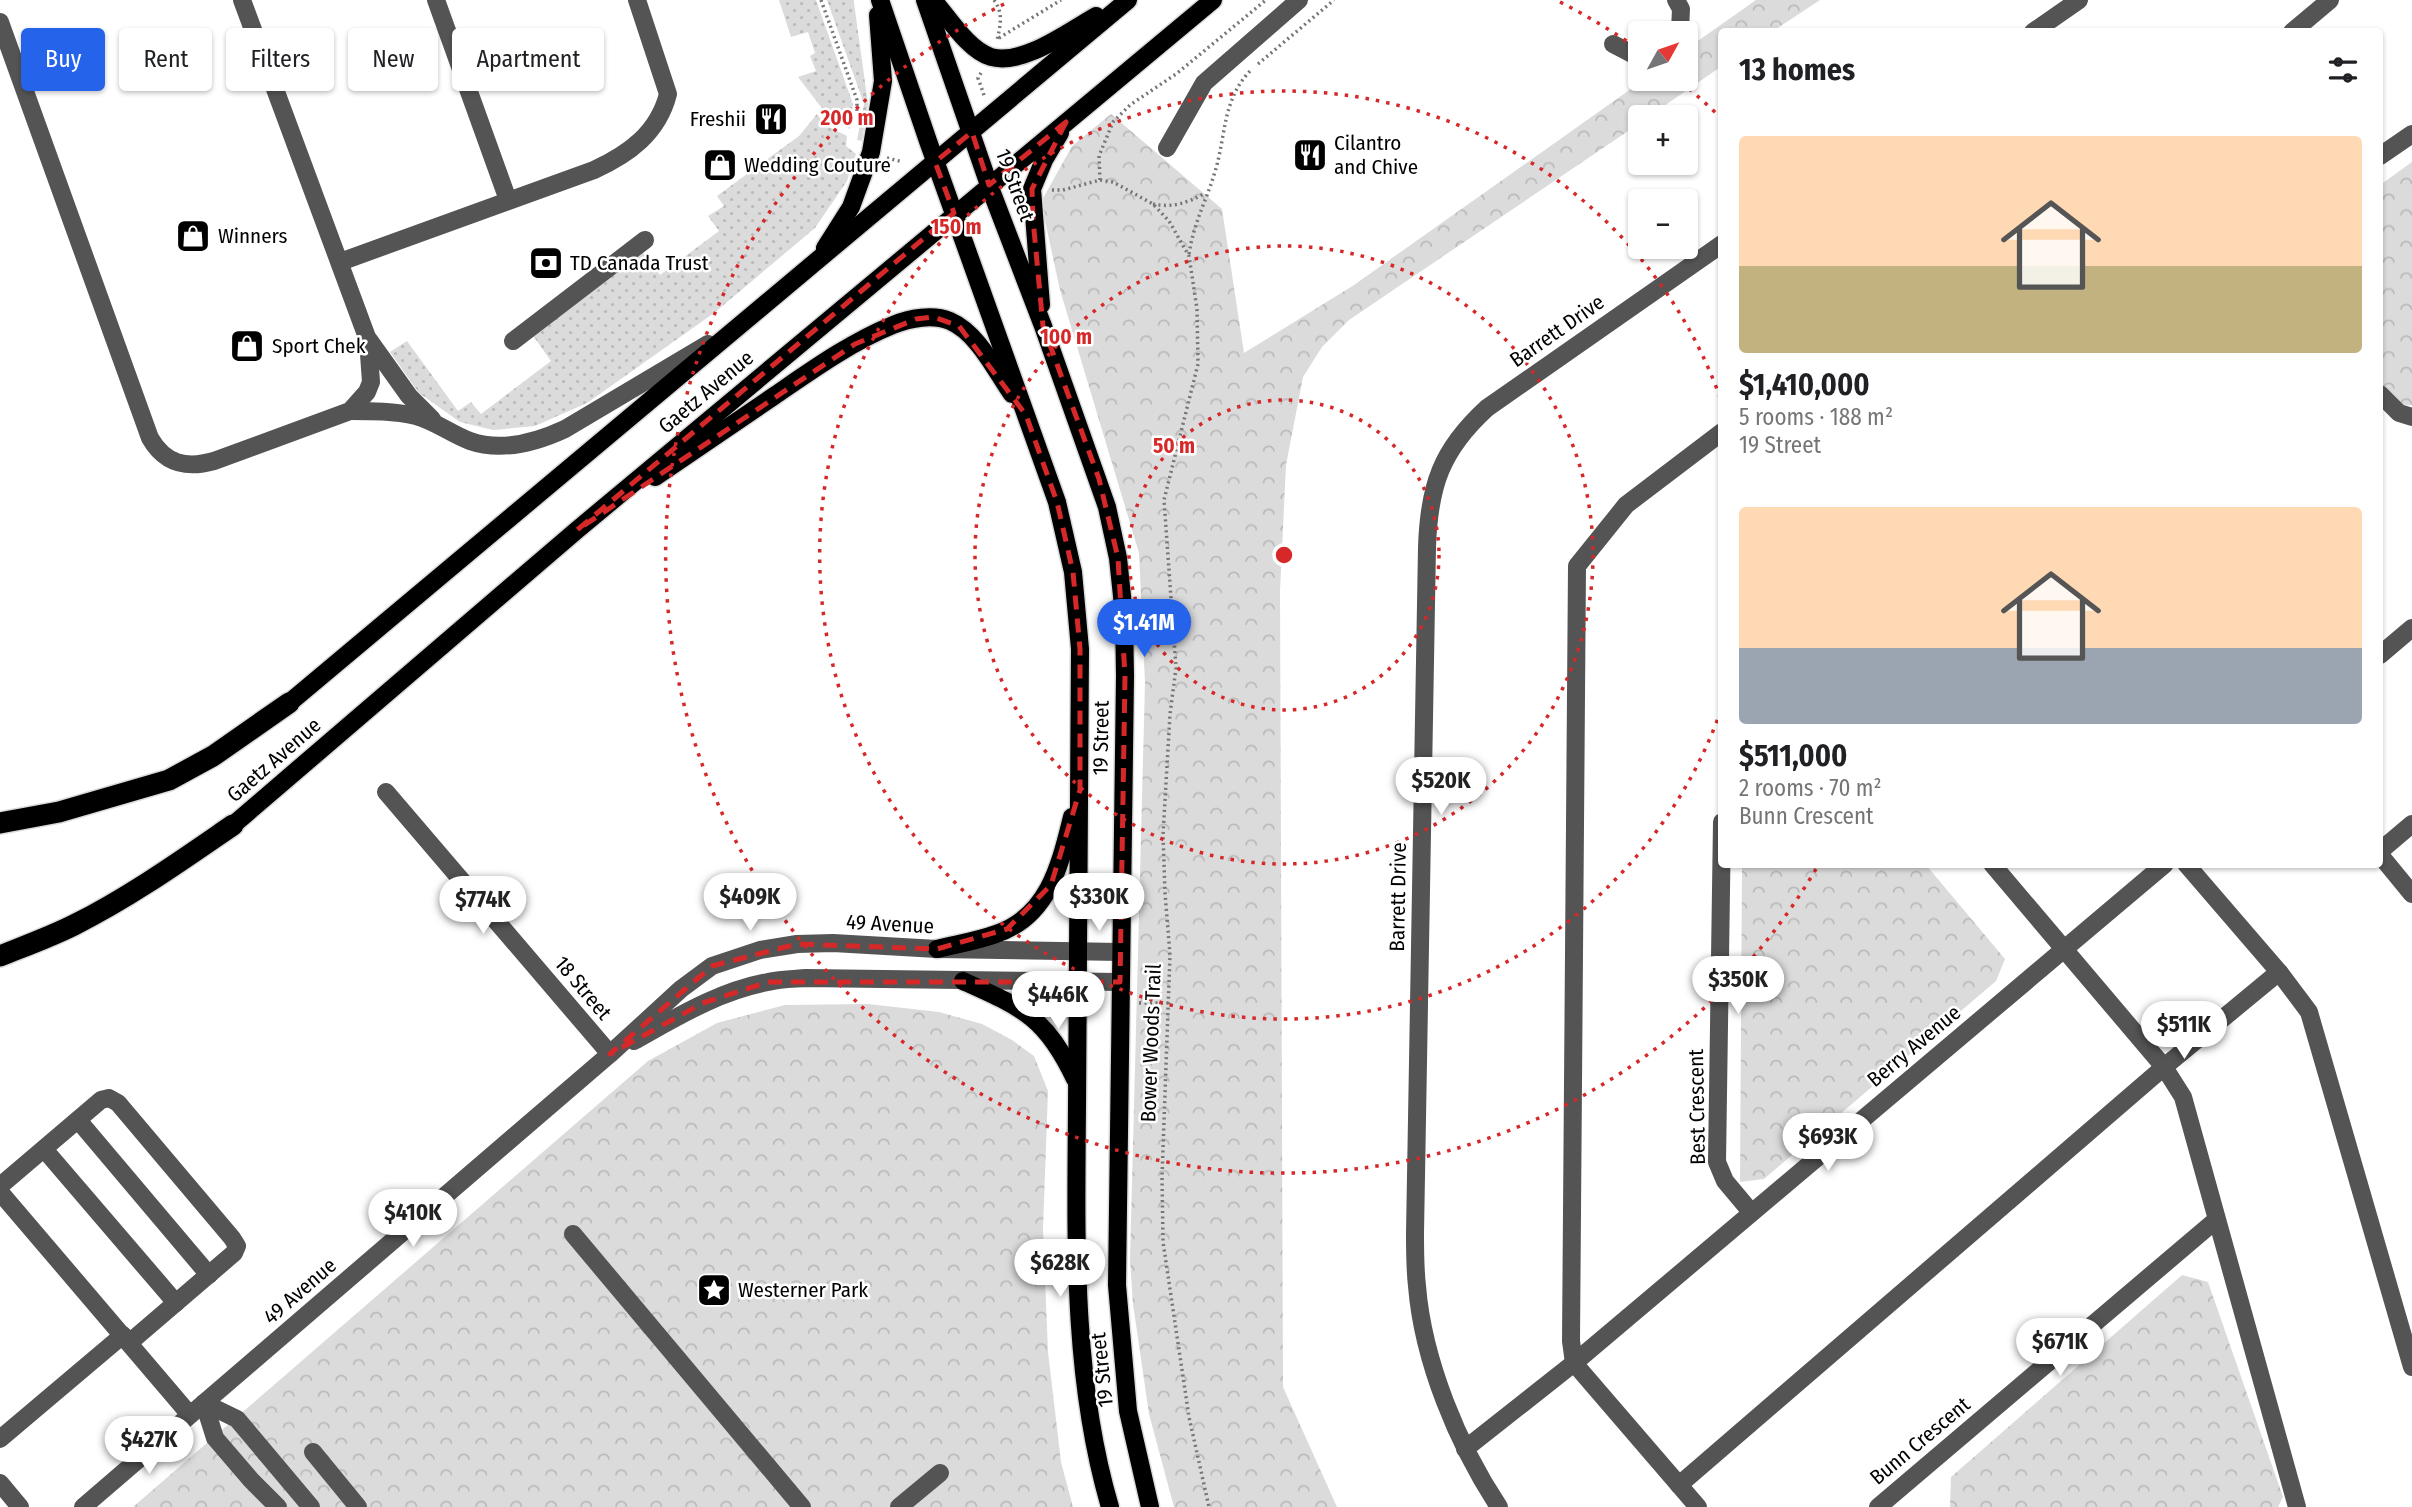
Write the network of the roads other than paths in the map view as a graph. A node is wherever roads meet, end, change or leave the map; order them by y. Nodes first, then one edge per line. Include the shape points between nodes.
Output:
1 (242, 0) edge
2 (436, 0) edge
3 (637, 0) edge
4 (879, 0) edge
5 (925, 0) edge
6 (933, 0) edge
7 (1127, 0) edge
8 (1213, 0) edge
9 (1299, 0) edge
10 (1676, 0) edge
11 (2079, 0) edge
12 (2330, 0) edge
13 (1680, 21) edge
14 (0, 22) edge
15 (2039, 28) edge
16 (2297, 28) edge
17 (1613, 44) dead end
18 (1628, 52) edge
19 (1066, 122) junction
20 (972, 132) junction
21 (2412, 134) edge
22 (1167, 148) dead end
23 (2383, 154) edge
24 (936, 162) junction
25 (989, 185) junction
26 (508, 200) junction
27 (954, 213) junction
28 (645, 240) dead end
29 (1718, 247) edge
30 (340, 262) junction
31 (816, 262) junction
32 (747, 320) junction
33 (1043, 326) junction
34 (368, 340) junction
35 (513, 341) dead end
36 (2383, 397) edge
37 (350, 411) junction
38 (1026, 415) junction
39 (2412, 417) edge
40 (440, 425) junction
41 (1718, 435) edge
42 (577, 530) junction
43 (2412, 628) edge
44 (2383, 645) edge
45 (289, 703) joint
46 (1080, 790) junction
47 (386, 792) dead end
48 (0, 823) edge
49 (2412, 824) edge
50 (233, 825) joint
51 (2383, 850) edge
52 (2383, 857) edge
53 (1721, 868) edge
54 (1995, 868) edge
55 (2160, 868) edge
56 (2189, 868) edge
57 (2412, 894) edge
58 (937, 949) junction
59 (2064, 949) junction
60 (1078, 952) junction
61 (1121, 952) junction
62 (0, 956) edge
63 (2279, 972) junction
64 (963, 981) junction
65 (1078, 981) junction
66 (1120, 982) junction
67 (610, 1054) junction
68 (2164, 1067) junction
69 (1077, 1082) junction
70 (78, 1119) junction
71 (44, 1149) junction
72 (0, 1189) edge
73 (1751, 1212) junction
74 (2216, 1220) junction
75 (573, 1234) dead end
76 (209, 1275) junction
77 (176, 1304) junction
78 (126, 1339) junction
79 (1574, 1363) junction
80 (2412, 1367) edge
81 (197, 1409) junction
82 (0, 1439) edge
83 (1465, 1449) junction
84 (313, 1452) dead end
85 (940, 1473) dead end
86 (251, 1480) junction
87 (0, 1483) edge
88 (1679, 1485) junction
89 (351, 1504) edge
90 (20, 1507) edge
91 (83, 1507) edge
92 (264, 1507) edge
93 (278, 1507) edge
94 (311, 1507) edge
95 (802, 1507) edge
96 (899, 1507) edge
97 (1110, 1507) edge
98 (1150, 1507) edge
99 (1499, 1507) edge
100 (1698, 1507) edge
101 (1878, 1507) edge
102 (2297, 1507) edge

1 - 30 street
2 - 26 street
3 - 26 street via 668,94 657,122 618,159
4 - 24 main road, 19 Street
4 - 31 main road via 883,81 872,152 851,207
5 - 20 main road, 19 Street
6 - 7 main road via 973,45 1000,58 1032,53
7 - 20 main road, Gaetz Avenue
8 - 19 main road, Gaetz Avenue
9 - 22 street via 1203,83
10 - 13 street
11 - 15 street
12 - 16 street
14 - 37 street via 157,450 181,464 203,464
17 - 18 street
19 - 25 main road, Gaetz Avenue
19 - 33 main road via 1032,189
20 - 24 main road, Gaetz Avenue
20 - 25 main road, 19 Street
21 - 23 street
24 - 27 main road, 19 Street
24 - 31 main road, Gaetz Avenue
25 - 27 main road, Gaetz Avenue
25 - 33 main road, 19 Street
26 - 30 street
27 - 38 main road, 19 Street
27 - 42 main road, Gaetz Avenue
28 - 35 street
29 - 83 street, Barrett Drive via 1468,425 1442,466 1430,507 1417,1289 1433,1365
30 - 34 street
31 - 32 main road, Gaetz Avenue
32 - 40 street via 582,420 540,439 496,446 471,441
32 - 45 main road, Gaetz Avenue
33 - 61 main road, 19 Street via 1099,479 1118,558 1125,676
34 - 37 street via 371,382
34 - 40 street via 409,396
36 - 39 street via 2399,413
37 - 40 street via 395,412
38 - 42 main road via 983,351 959,326 934,317 894,324 806,373
38 - 46 main road, 19 Street via 1057,502 1073,572 1080,649
41 - 79 street via 1626,505 1577,566
42 - 50 main road, Gaetz Avenue
43 - 44 street
45 - 48 highway via 235,742 169,779 59,812
46 - 58 main road via 1059,870 1044,898 1019,922 997,934
46 - 60 main road, 19 Street
47 - 67 street, 18 Street
49 - 51 street
50 - 62 highway via 119,900
52 - 57 street
53 - 73 street, Best Crescent via 1717,1162 1725,1181
54 - 59 street
55 - 59 street, Berry Avenue
56 - 63 street
58 - 60 street, 49 Avenue
58 - 67 street, 49 Avenue via 833,943 760,950 712,967
59 - 68 street
59 - 73 street, Berry Avenue
60 - 61 street, 49 Avenue
60 - 65 main road, 19 Street
61 - 66 main road, 19 Street
63 - 68 street
63 - 80 street via 2314,1022
64 - 65 street, 49 Avenue
64 - 67 street, 49 Avenue via 806,978 768,982 703,1003
64 - 69 main road via 1012,1003 1036,1020
65 - 66 street, 49 Avenue
65 - 69 main road, 19 Street
66 - 98 main road, 19 Street via 1117,1285 1128,1411
67 - 81 street, 49 Avenue
68 - 74 street via 2187,1108
68 - 88 street
69 - 97 main road, 19 Street via 1080,1323 1089,1409
70 - 71 street
70 - 76 street
70 - 76 street via 110,1098 179,1175 237,1246
71 - 72 street
71 - 77 street
72 - 78 street
73 - 79 street, Berry Avenue
74 - 101 street, Bunn Crescent
74 - 102 street
75 - 95 street
76 - 77 street
77 - 78 street
78 - 81 street
78 - 82 street
79 - 83 street, Berry Avenue
79 - 88 street
81 - 86 street
81 - 91 street, 49 Avenue
81 - 94 street via 237,1419
83 - 99 street, Barrett Drive
84 - 89 street
85 - 96 street
86 - 92 street
86 - 93 street
87 - 90 street
88 - 100 street

